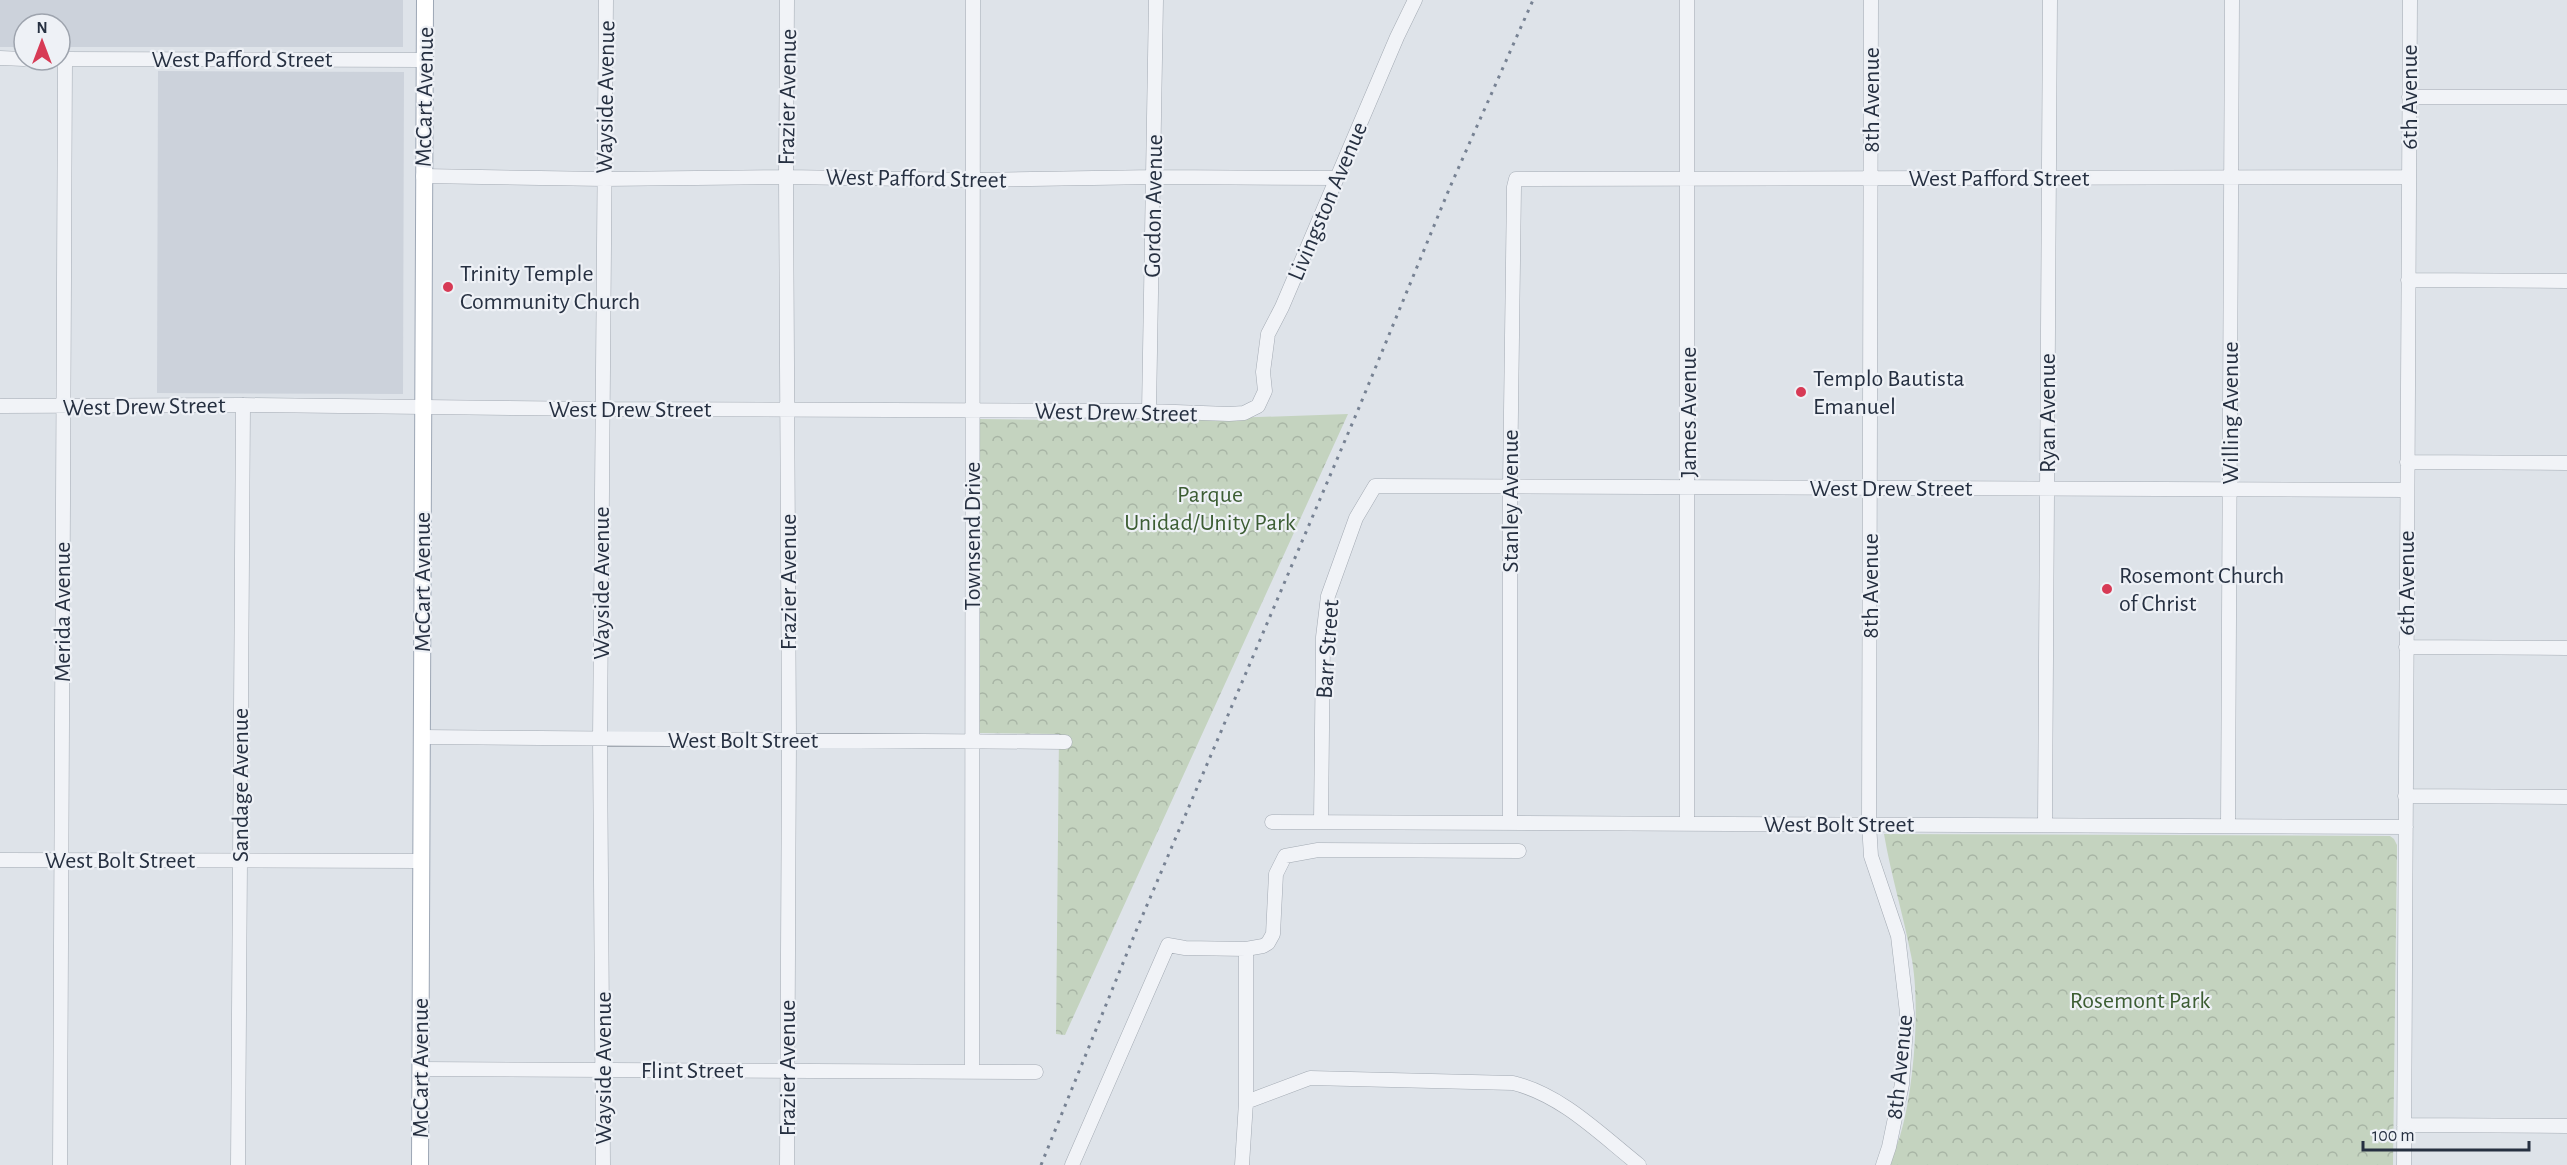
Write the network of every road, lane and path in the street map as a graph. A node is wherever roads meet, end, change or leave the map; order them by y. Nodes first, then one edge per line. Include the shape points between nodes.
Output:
1 (425, 0) edge
2 (606, 0) edge
3 (788, 0) edge
4 (973, 0) edge
5 (1156, 0) edge
6 (1415, 0) edge
7 (1688, 0) edge
8 (1871, 0) edge
9 (2050, 0) edge
10 (2232, 0) edge
11 (2410, 0) edge
12 (72, 59) edge
13 (423, 60) junction
14 (63, 72) edge
15 (2409, 97) junction
16 (2567, 98) edge
17 (423, 176) junction
18 (786, 177) junction
19 (1155, 177) junction
20 (2409, 177) junction
21 (1337, 178) junction
22 (2049, 178) junction
23 (2231, 178) junction
24 (604, 179) junction
25 (1516, 179) joint
26 (1688, 179) junction
27 (1870, 179) junction
28 (973, 180) junction
29 (2408, 280) junction
30 (2567, 280) edge
31 (243, 405) junction
32 (0, 406) edge
33 (422, 406) junction
34 (1258, 406) joint
35 (62, 407) junction
36 (602, 409) junction
37 (786, 409) junction
38 (972, 411) junction
39 (1149, 411) junction
40 (2407, 462) junction
41 (2567, 464) edge
42 (1375, 486) joint
43 (1510, 486) junction
44 (1688, 487) junction
45 (1870, 488) junction
46 (2047, 489) junction
47 (2229, 489) junction
48 (2407, 490) junction
49 (2406, 647) junction
50 (2567, 648) edge
51 (421, 737) junction
52 (600, 739) junction
53 (789, 740) junction
54 (972, 741) junction
55 (1065, 742) dead end
56 (2405, 796) junction
57 (2567, 797) edge
58 (1272, 822) dead end
59 (1321, 822) junction
60 (1510, 823) junction
61 (1687, 824) junction
62 (1869, 825) junction
63 (2045, 825) junction
64 (2228, 826) junction
65 (2406, 827) junction
66 (1519, 851) dead end
67 (0, 860) edge
68 (62, 860) junction
69 (240, 861) junction
70 (421, 861) junction
71 (1246, 949) junction
72 (420, 1070) junction
73 (604, 1070) junction
74 (787, 1071) junction
75 (972, 1071) junction
76 (1036, 1072) dead end
77 (1246, 1102) junction
78 (2404, 1125) junction
79 (2567, 1126) edge
80 (60, 1165) edge
81 (238, 1165) edge
82 (420, 1165) edge
83 (603, 1165) edge
84 (787, 1165) edge
85 (1072, 1165) edge
86 (1242, 1165) edge
87 (1639, 1165) edge
88 (1883, 1165) edge
89 (2404, 1165) edge

1 - 13 main road, McCart Avenue
2 - 24 street, Wayside Avenue
3 - 18 street, Frazier Avenue
4 - 28 street, Townsend Drive
5 - 19 street, Gordon Avenue
6 - 21 street, Livingston Avenue
7 - 26 street, James Avenue
8 - 27 street, 8th Avenue
9 - 22 street, Ryan Avenue
10 - 23 street, Willing Avenue
11 - 15 street, 6th Avenue
12 - 13 street, West Pafford Street
13 - 17 main road, McCart Avenue
14 - 35 street, Merida Avenue
15 - 16 street
15 - 20 street, 6th Avenue
17 - 24 street, West Pafford Street
17 - 33 main road, McCart Avenue
18 - 24 street, West Pafford Street
18 - 28 street, West Pafford Street
18 - 37 street, Frazier Avenue
19 - 21 street, West Pafford Street
19 - 28 street, West Pafford Street
19 - 39 street, Gordon Avenue
20 - 23 street, West Pafford Street
20 - 29 street, 6th Avenue
21 - 34 street, Livingston Avenue via 1268,334 1265,391
22 - 23 street, West Pafford Street
22 - 27 street, West Pafford Street
22 - 46 street, Ryan Avenue
23 - 47 street, Willing Avenue
24 - 36 street, Wayside Avenue
25 - 26 street, West Pafford Street
25 - 43 street, Stanley Avenue
26 - 27 street, West Pafford Street
26 - 44 street, James Avenue
27 - 45 street, 8th Avenue
28 - 38 street, Townsend Drive
29 - 30 street
29 - 40 street, 6th Avenue
31 - 33 street, West Drew Street
31 - 35 street, West Drew Street
31 - 69 street, Sandage Avenue
32 - 35 street, West Drew Street
33 - 36 street, West Drew Street
33 - 51 main road, McCart Avenue
34 - 39 street, West Drew Street via 1244,413 1229,414
35 - 68 street, Merida Avenue
36 - 37 street, West Drew Street
36 - 52 street, Wayside Avenue
37 - 38 street, West Drew Street
37 - 53 street, Frazier Avenue
38 - 39 street, West Drew Street
38 - 54 street, Townsend Drive
40 - 41 street
40 - 48 street, 6th Avenue
42 - 43 street, West Drew Street
42 - 59 street, Barr Street via 1356,518 1328,596 1323,637
43 - 44 street, West Drew Street
43 - 60 street, Stanley Avenue
44 - 45 street, West Drew Street
44 - 61 street, James Avenue
45 - 46 street, West Drew Street
45 - 62 street, 8th Avenue
46 - 47 street, West Drew Street
46 - 63 street, Ryan Avenue
47 - 48 street, West Drew Street
47 - 64 street, Willing Avenue
48 - 49 street, 6th Avenue
49 - 50 street
49 - 56 street, 6th Avenue
51 - 52 street, West Bolt Street
51 - 70 main road, McCart Avenue
52 - 53 street, West Bolt Street
52 - 73 street, Wayside Avenue
53 - 54 street, West Bolt Street
53 - 74 street, Frazier Avenue
54 - 55 street, West Bolt Street
54 - 75 street, Townsend Drive
56 - 57 street
56 - 65 street, 6th Avenue
58 - 59 street, West Bolt Street
59 - 60 street, West Bolt Street
60 - 61 street, West Bolt Street
61 - 62 street, West Bolt Street
62 - 63 street, West Bolt Street
62 - 88 street, 8th Avenue via 1871,856 1898,936 1907,1013 1902,1084
63 - 64 street, West Bolt Street
64 - 65 street, West Bolt Street
65 - 78 street, 6th Avenue
66 - 71 street via 1293,852 1285,856 1276,874 1273,934 1263,946
67 - 68 street, West Bolt Street
68 - 69 street, West Bolt Street
68 - 80 street, Merida Avenue
69 - 70 street, West Bolt Street
69 - 81 street, Sandage Avenue
70 - 72 main road, McCart Avenue
71 - 77 street
71 - 85 street via 1168,945
72 - 73 street, Flint Street
72 - 82 main road, McCart Avenue
73 - 74 street, Flint Street
73 - 83 street, Wayside Avenue
74 - 75 street, Flint Street
74 - 84 street, Frazier Avenue
75 - 76 street, Flint Street
77 - 86 street
77 - 87 street via 1310,1078 1513,1083 1554,1098
78 - 79 street
78 - 89 street, 6th Avenue

